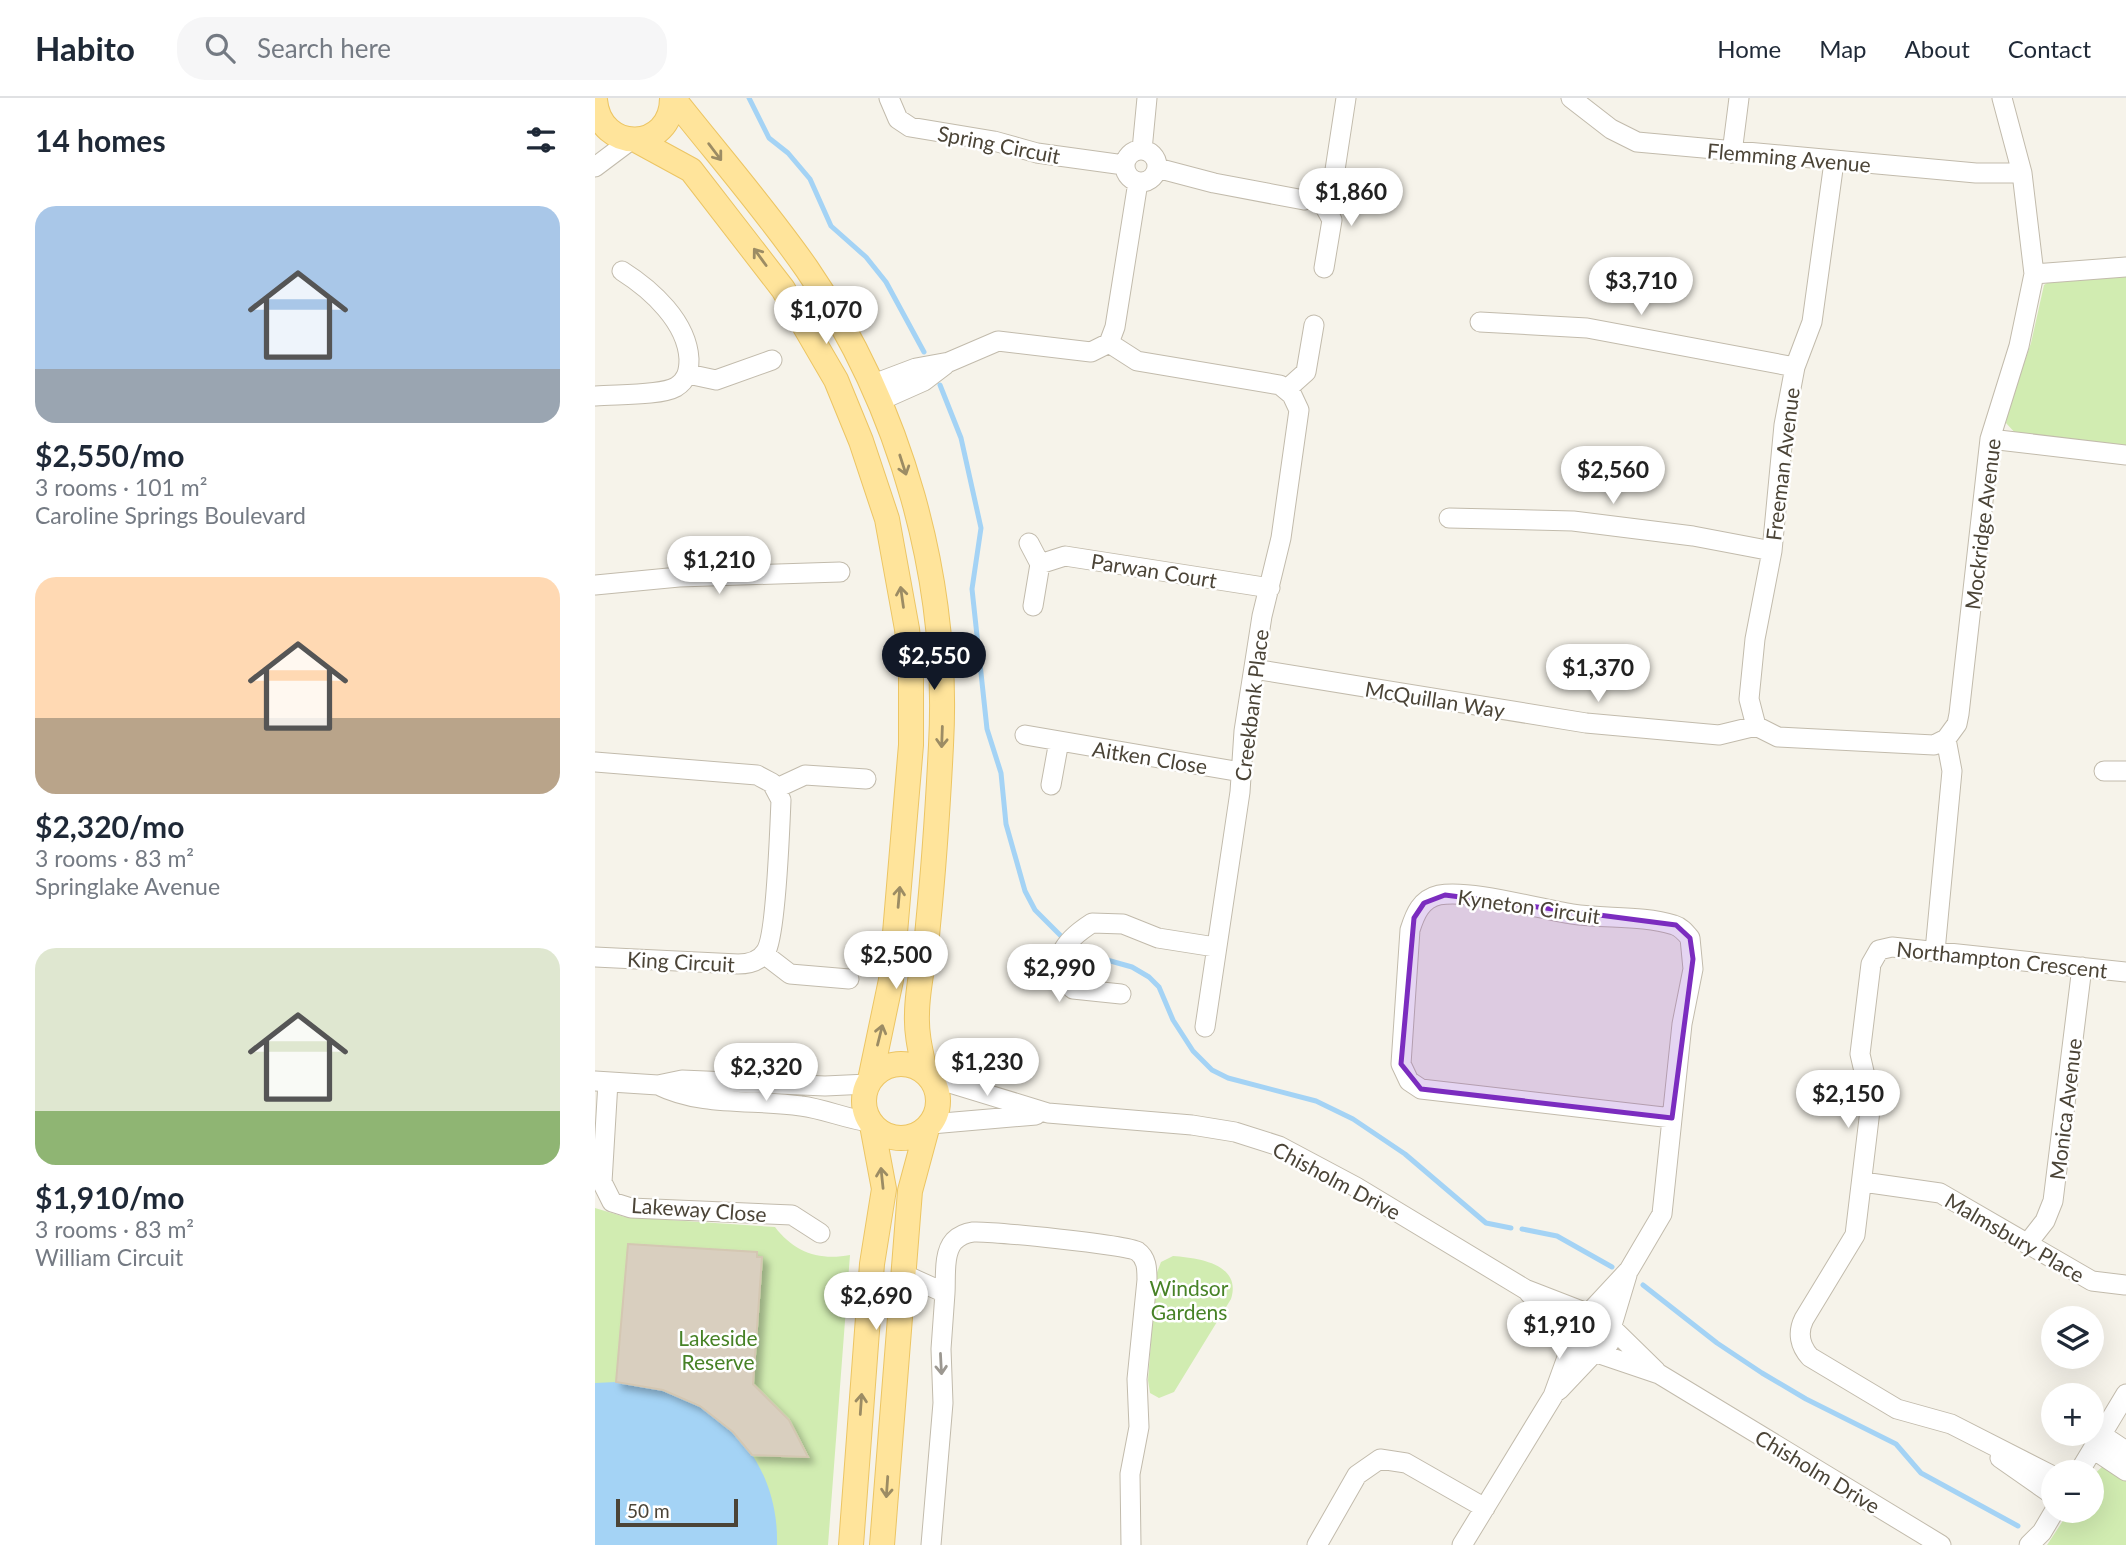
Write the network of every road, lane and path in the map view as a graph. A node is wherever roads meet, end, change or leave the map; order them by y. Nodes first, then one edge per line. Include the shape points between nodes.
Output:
1 (673, 98) edge
2 (889, 98) edge
3 (1147, 98) edge
4 (1346, 98) edge
5 (1571, 98) edge
6 (1739, 98) edge
7 (2002, 98) edge
8 (596, 109) edge
9 (634, 140) junction
10 (1142, 150) junction
11 (1732, 153) junction
12 (1834, 162) junction
13 (1124, 165) junction
14 (595, 167) edge
15 (1157, 168) junction
16 (2022, 173) junction
17 (1138, 182) junction
18 (1319, 196) junction
19 (2126, 267) edge
20 (1324, 268) dead end
21 (622, 271) dead end
22 (2034, 274) junction
23 (1480, 323) dead end
24 (1314, 325) dead end
25 (1108, 343) junction
26 (772, 360) dead end
27 (1794, 367) junction
28 (688, 374) junction
29 (1287, 389) junction
30 (875, 393) junction
31 (595, 396) edge
32 (848, 408) junction
33 (1990, 439) junction
34 (2126, 455) edge
35 (1449, 517) dead end
36 (1029, 543) dead end
37 (1772, 551) junction
38 (1040, 564) junction
39 (840, 572) dead end
40 (595, 585) edge
41 (1270, 587) junction
42 (1033, 606) dead end
43 (1254, 669) junction
44 (1756, 726) junction
45 (1025, 735) dead end
46 (1946, 739) junction
47 (1059, 741) junction
48 (595, 762) edge
49 (2104, 771) dead end
50 (2126, 771) edge
51 (1241, 772) junction
52 (866, 779) dead end
53 (1051, 785) dead end
54 (776, 788) junction
55 (1215, 947) junction
56 (1935, 951) junction
57 (764, 954) junction
58 (595, 957) edge
59 (2082, 967) junction
60 (2126, 972) edge
61 (849, 979) dead end
62 (1121, 994) dead end
63 (1205, 1027) dead end
64 (928, 1075) junction
65 (602, 1081) edge
66 (869, 1082) junction
67 (658, 1085) junction
68 (1048, 1113) junction
69 (1672, 1118) junction
70 (871, 1123) junction
71 (929, 1126) junction
72 (1863, 1182) junction
73 (820, 1233) dead end
74 (2027, 1244) junction
75 (1629, 1270) junction
76 (903, 1274) junction
77 (2125, 1285) edge
78 (1525, 1289) junction
79 (944, 1293) junction
80 (1588, 1312) junction
81 (1612, 1326) junction
82 (1573, 1339) junction
83 (1596, 1353) junction
84 (1659, 1374) junction
85 (2126, 1394) edge
86 (1553, 1396) junction
87 (2104, 1432) edge
88 (1987, 1444) junction
89 (2104, 1444) edge
90 (2102, 1446) edge
91 (858, 1450) junction
92 (2126, 1451) edge
93 (889, 1453) junction
94 (2041, 1470) edge
95 (2126, 1471) edge
96 (2041, 1487) edge
97 (1485, 1508) junction
98 (2047, 1523) edge
99 (2037, 1541) edge
100 (851, 1545) edge
101 (883, 1545) edge
102 (931, 1545) edge
103 (1131, 1545) edge
104 (1317, 1545) edge
105 (1462, 1545) edge
106 (1941, 1545) edge

1 - 9 main road via 664,126
1 -> 30 main road via 808,271 834,311
2 - 13 street, Spring Circuit via 898,119 910,127
3 - 10 street
4 - 18 street via 1333,183
5 - 11 street, Flemming Avenue via 1611,129 1637,142
6 - 11 street
7 - 16 street, Mockridge Avenue
8 - 9 main road via 612,134
9 - 14 street
32 -> 9 main road via 812,334 704,184 676,160
10 - 13 street via 1132,152
10 - 15 street via 1156,158
11 - 12 street, Flemming Avenue
12 - 16 street, Flemming Avenue
12 - 27 street, Freeman Avenue via 1812,322
13 - 17 street via 1129,178
15 - 17 street via 1153,178
15 - 18 street via 1304,200
16 - 22 street, Mockridge Avenue
17 - 25 street via 1115,327
18 - 20 street via 1332,220
19 - 22 street
21 - 28 street via 646,288 682,330 688,345
22 - 33 street, Mockridge Avenue via 2019,346
23 - 27 street via 1587,328
24 - 29 street via 1306,372
25 - 29 street via 1137,361
25 - 30 street via 1082,352 998,341 949,362 924,381
26 - 28 street via 716,380
27 - 37 street, Freeman Avenue
28 - 31 street via 668,390
29 - 41 street, Creekbank Place via 1297,402 1300,420
30 - 32 main road
30 -> 64 main road via 921,530 942,673 934,858 917,1014
66 -> 32 main road via 895,944 911,746 911,665 887,519
33 - 34 street
33 - 46 street, Mockridge Avenue via 1959,714
35 - 37 street via 1573,521
36 - 38 street
37 - 44 street, Freeman Avenue via 1753,651 1749,710
38 - 41 street, Parwan Court via 1065,556
38 - 42 street
39 - 40 street via 679,577
41 - 43 street, Creekbank Place
43 - 44 street, McQuillan Way via 1600,724 1719,735
43 - 51 street, Creekbank Place
44 - 46 street via 1778,737 1934,745
45 - 47 street, Aitken Close
46 - 56 street via 1952,771
47 - 51 street, Aitken Close
47 - 53 street
48 - 54 street via 757,775
49 - 50 street
51 - 55 street, Creekbank Place
52 - 54 street via 805,775
54 - 57 street, King Circuit via 781,811 771,937
55 - 62 street via 1158,938 1123,924 1092,923 1060,954 1061,977 1073,989
55 - 63 street, Creekbank Place
56 - 59 street, Northampton Crescent
56 - 72 street, Northampton Crescent via 1885,947 1871,964 1860,1054 1871,1102
57 - 58 street, King Circuit via 745,964
57 - 61 street, King Circuit via 790,974
59 - 60 street, Northampton Crescent
59 - 74 street, Monica Avenue via 2053,1201 2045,1221
64 - 66 main road via 896,1064 877,1072
64 - 68 street, Chisholm Drive
64 - 71 main road via 939,1100
65 - 67 street
65 - 73 street, Lakeway Close via 602,1182 612,1202 631,1208 792,1215
66 - 67 street via 825,1086 682,1080
66 - 70 main road via 864,1103
67 - 70 street via 690,1097 801,1106
68 - 71 street, Chisholm Drive
68 - 78 street, Chisholm Drive via 1192,1125 1279,1146
69 - 69 street, Kyneton Circuit via 1693,959 1693,946 1683,930 1661,922 1574,915 1449,895 1431,898 1418,909 1410,930 1401,1064 1409,1081 1421,1089
69 - 75 street, Kyneton Circuit via 1662,1214
70 - 71 main road via 898,1138 909,1138
91 -> 70 main road via 872,1264 884,1189
71 - 76 main road via 910,1191
72 - 74 street, Malmsbury Place via 1940,1194
72 - 88 street, Northampton Crescent via 1851,1245 1802,1322 1803,1348 1814,1361 1897,1409 1951,1424
74 - 77 street, Malmsbury Place via 2092,1281
75 - 80 street, Kyneton Circuit
75 - 81 street, Kyneton Circuit
76 - 79 street
76 - 93 main road
78 - 80 street, Chisholm Drive
78 - 82 street, Chisholm Drive
79 -> 102 street via 943,1403
79 - 103 street via 949,1249 966,1233 1124,1246 1142,1256 1147,1280 1137,1379 1139,1427 1130,1474
80 - 81 street via 1603,1315
80 - 82 street via 1574,1322
81 - 83 street via 1610,1343
81 - 84 street, Chisholm Drive
82 - 83 street via 1582,1350
82 - 86 street
83 - 84 street, Chisholm Drive
83 - 86 street
84 - 106 street, Chisholm Drive
85 - 87 street
86 - 97 street
88 - 94 street, Northampton Crescent
88 - 96 street, Northampton Crescent via 2002,1461
89 - 92 street
90 - 95 street
91 - 93 main road
91 - 100 main road
93 -> 101 main road
97 - 104 street via 1406,1463 1377,1460 1357,1475
97 - 105 street
98 - 99 street

